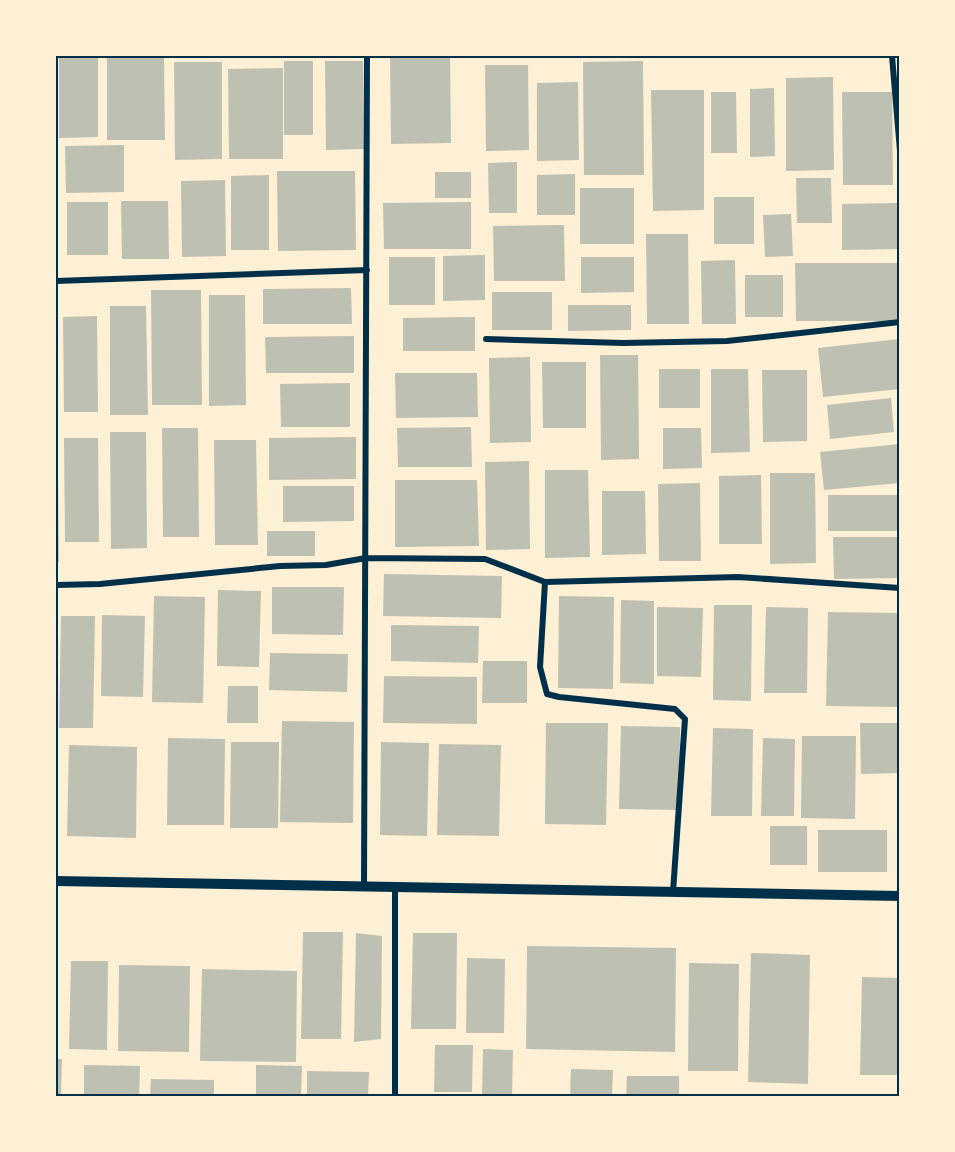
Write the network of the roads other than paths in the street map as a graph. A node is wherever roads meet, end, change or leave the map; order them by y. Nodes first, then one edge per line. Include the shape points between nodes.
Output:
1 (367, 56) edge
2 (892, 56) edge
3 (900, 151) edge
4 (367, 270) junction
5 (56, 281) edge
6 (900, 322) edge
7 (486, 339) dead end
8 (366, 558) junction
9 (545, 582) junction
10 (56, 585) edge
11 (900, 588) edge
12 (56, 881) edge
13 (364, 887) junction
14 (395, 887) junction
15 (674, 892) junction
16 (900, 896) edge
17 (395, 1096) edge

1 - 4 street
2 - 3 street
4 - 5 street
4 - 8 street
6 - 7 street via 727,341
8 - 9 street via 484,559
8 - 10 street via 100,585
8 - 13 street
9 - 11 street via 738,577
9 - 15 street via 540,667 547,694 675,709 685,719
12 - 13 street
13 - 14 street
14 - 15 street
14 - 17 street
15 - 16 street

